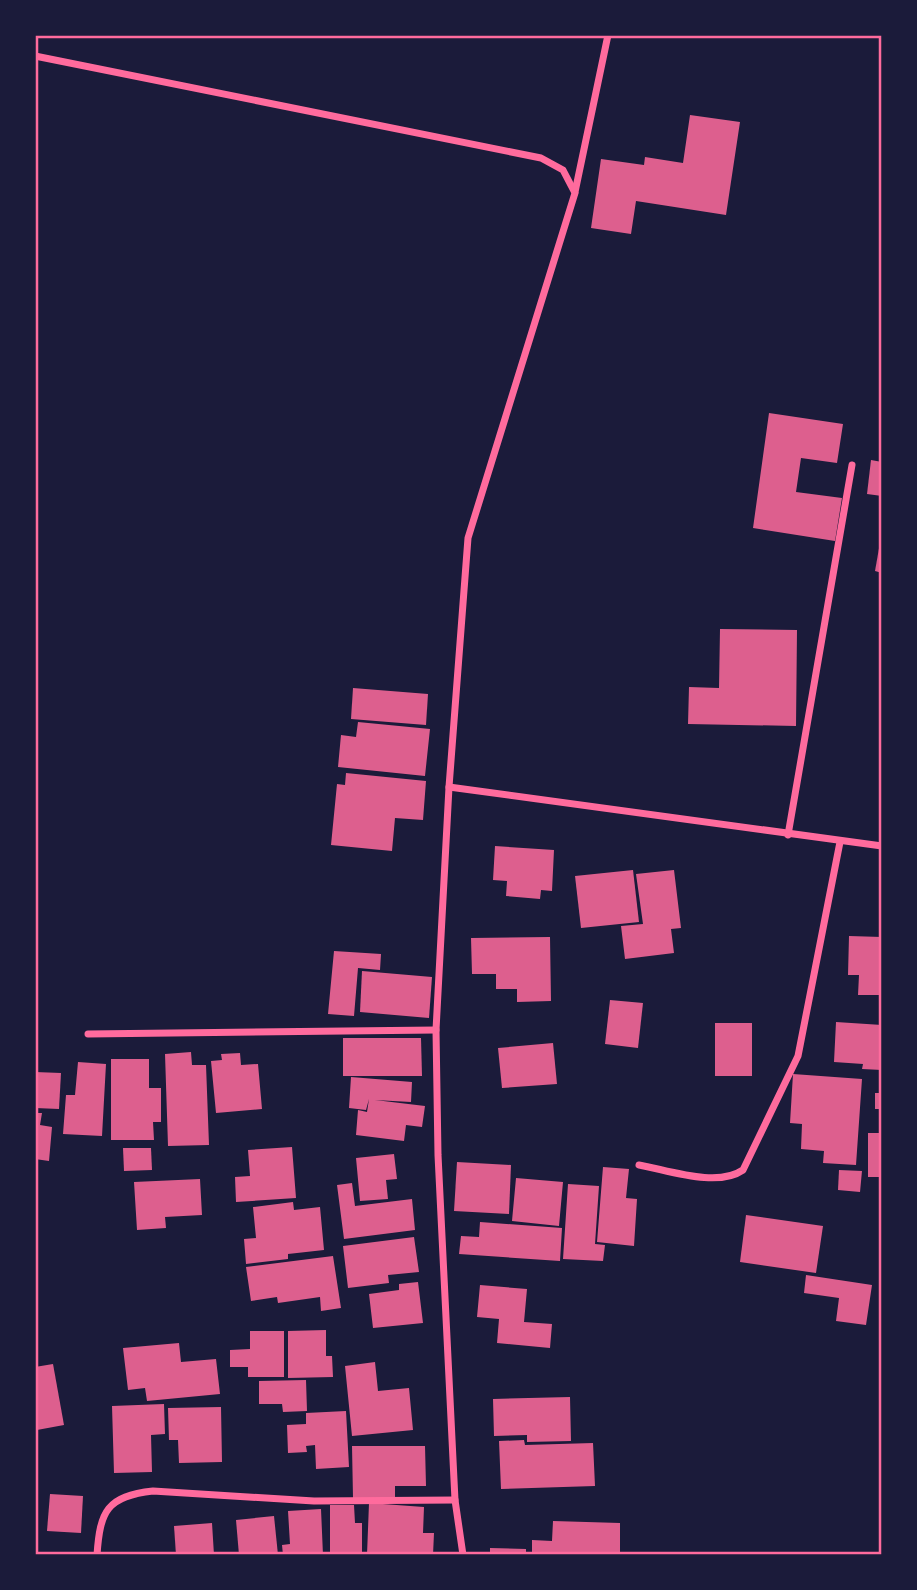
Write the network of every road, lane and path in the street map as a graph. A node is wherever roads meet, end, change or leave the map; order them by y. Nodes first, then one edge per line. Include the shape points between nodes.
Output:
1 (608, 35) edge
2 (35, 56) edge
3 (575, 193) junction
4 (852, 465) dead end
5 (449, 787) junction
6 (788, 835) junction
7 (839, 842) junction
8 (882, 846) edge
9 (436, 1030) junction
10 (88, 1034) dead end
11 (639, 1165) dead end
12 (455, 1500) junction
13 (97, 1555) edge
14 (463, 1555) edge

1 - 3 street
2 - 3 street via 541,158 563,170
3 - 5 street via 468,538
4 - 6 street
5 - 6 street
5 - 9 street
6 - 7 street
7 - 8 street
7 - 11 street via 798,1056 743,1170 731,1178 715,1178
9 - 10 street
9 - 12 street
12 - 13 street via 314,1501 153,1491 129,1494 109,1505 99,1528
12 - 14 street

